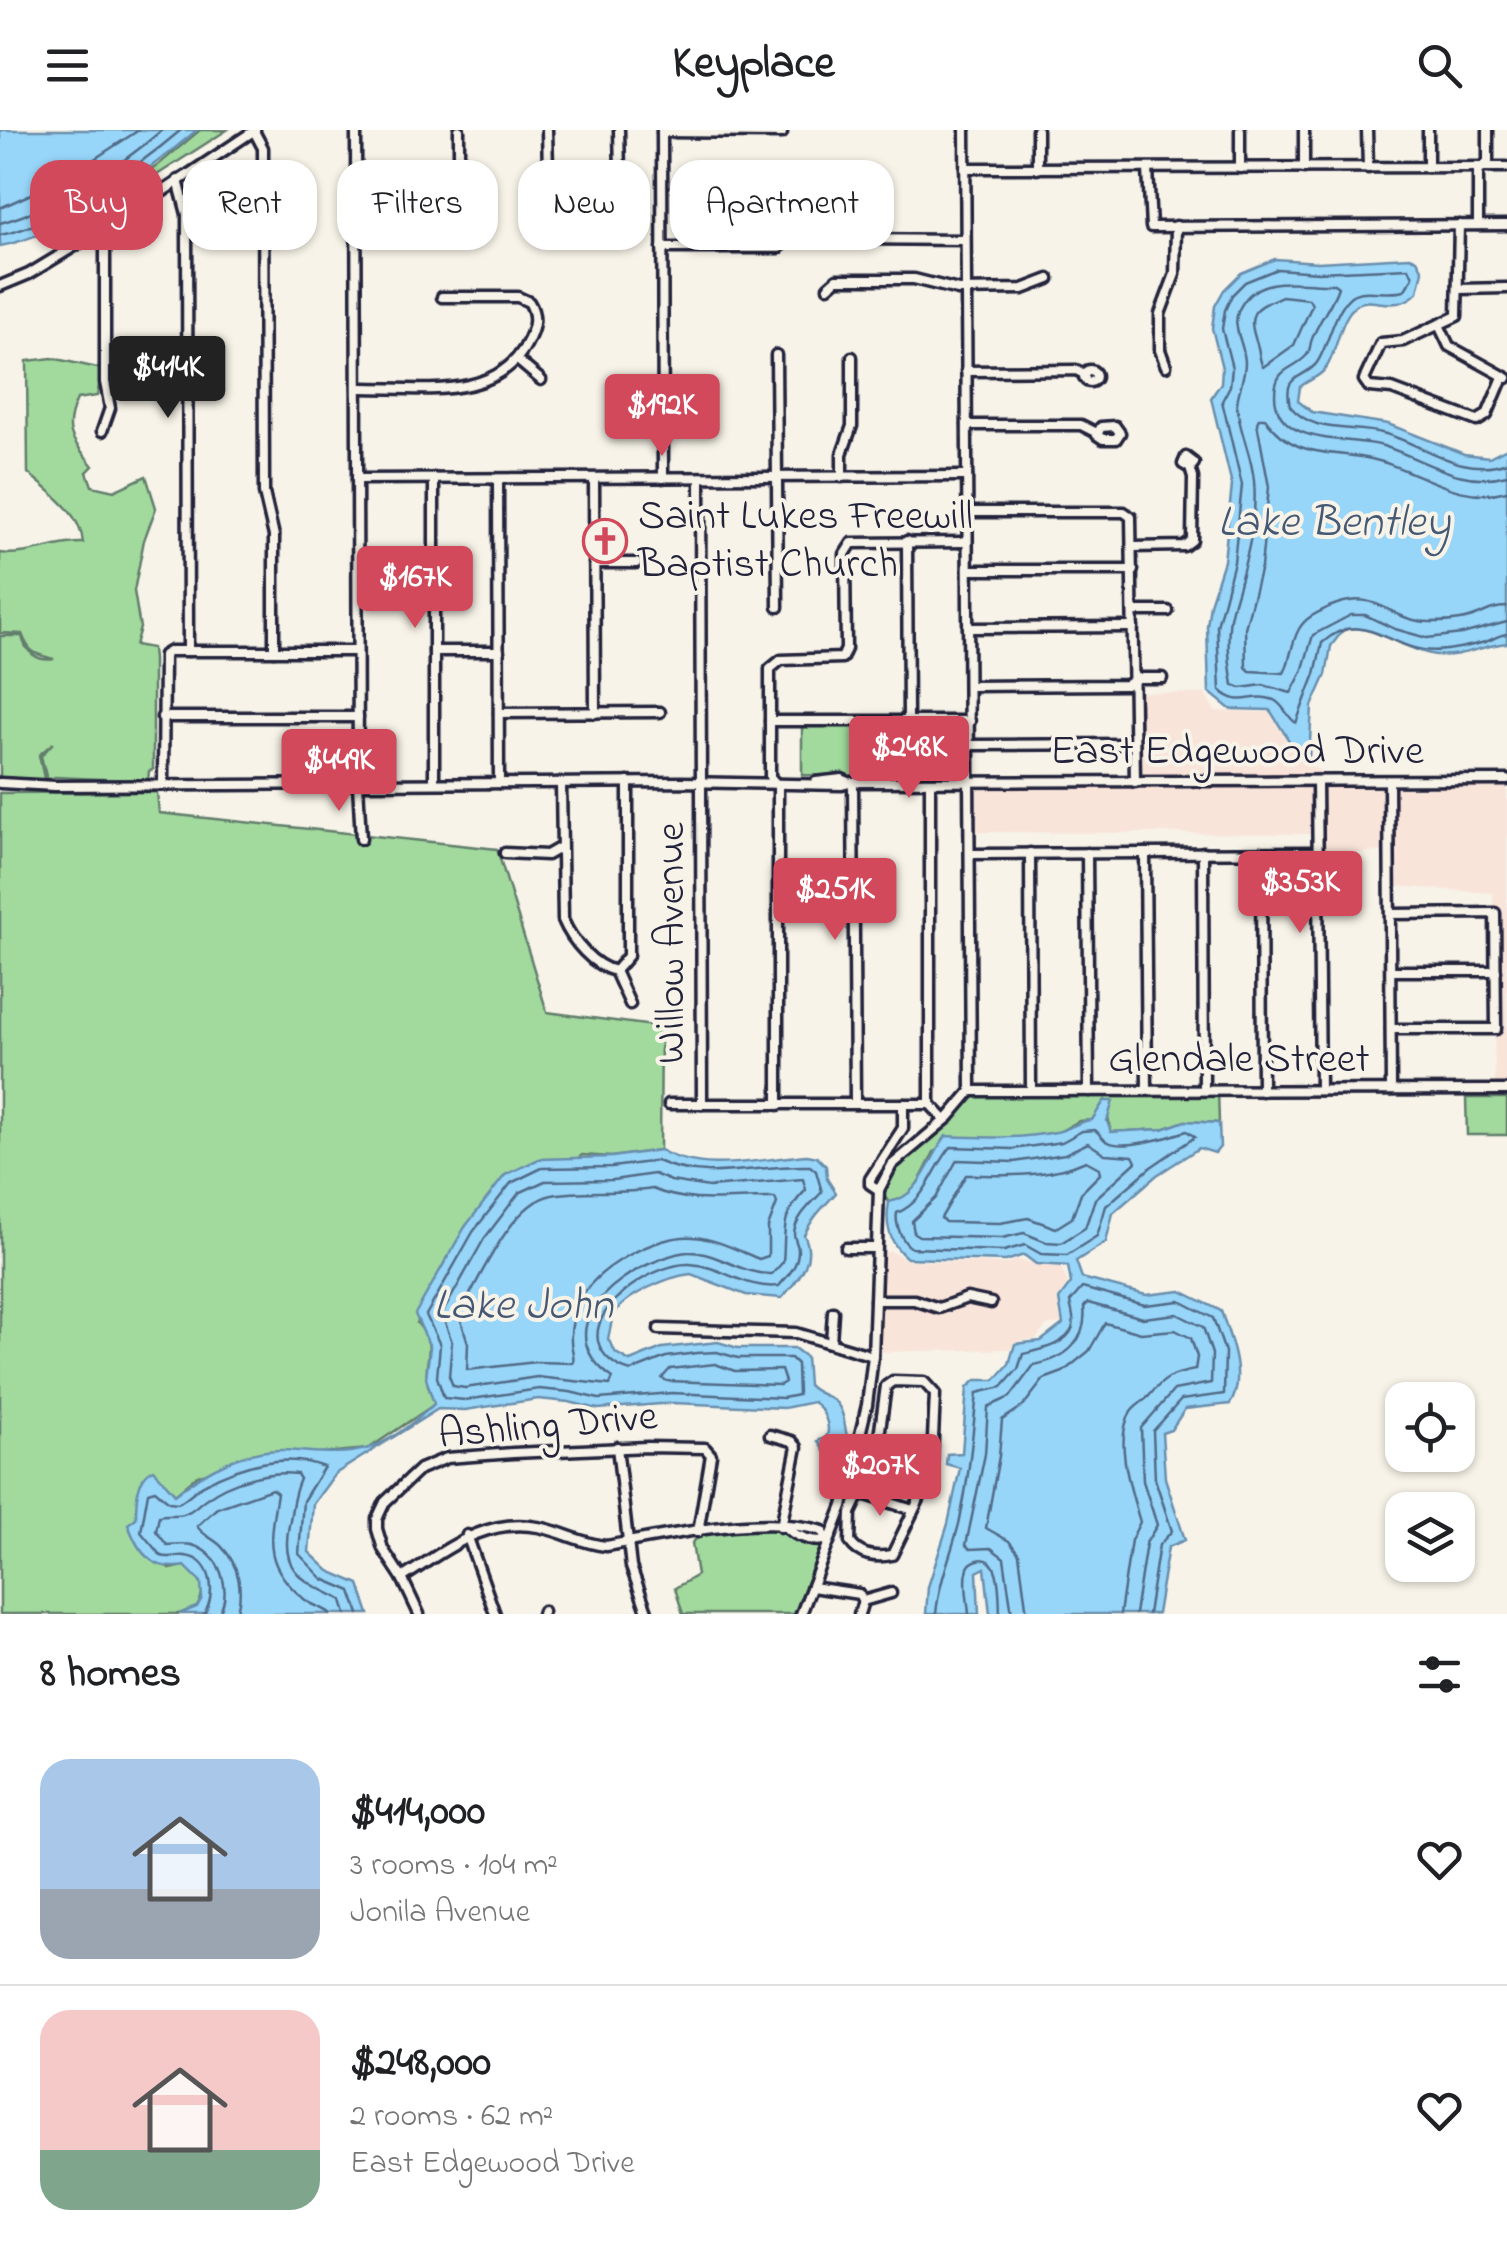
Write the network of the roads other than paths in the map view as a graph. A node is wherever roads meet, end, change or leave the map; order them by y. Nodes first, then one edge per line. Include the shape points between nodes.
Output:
1 (254, 130) edge
2 (356, 130) edge
3 (459, 130) edge
4 (548, 130) edge
5 (619, 130) edge
6 (965, 130) edge
7 (1036, 130) edge
8 (1240, 130) edge
9 (1304, 130) edge
10 (1367, 130) edge
11 (1428, 130) edge
12 (1488, 130) edge
13 (662, 131) edge
14 (782, 132) dead end
15 (459, 160) edge
16 (548, 160) edge
17 (620, 160) edge
18 (1483, 167) junction
19 (1507, 167) edge
20 (965, 168) junction
21 (1148, 168) junction
22 (1240, 168) junction
23 (1304, 168) junction
24 (1368, 168) junction
25 (1428, 168) junction
26 (1037, 169) junction
27 (178, 180) junction
28 (163, 190) edge
29 (1459, 225) junction
30 (1478, 225) junction
31 (1507, 225) edge
32 (1176, 226) junction
33 (894, 239) edge
34 (965, 240) junction
35 (662, 248) junction
36 (670, 248) edge
37 (67, 250) edge
38 (105, 250) edge
39 (1049, 279) dead end
40 (0, 286) edge
41 (828, 286) dead end
42 (1459, 288) junction
43 (1507, 288) edge
44 (966, 290) junction
45 (442, 297) dead end
46 (1439, 325) junction
47 (776, 355) dead end
48 (852, 357) dead end
49 (516, 359) junction
50 (1166, 366) dead end
51 (966, 371) junction
52 (1084, 374) dead end
53 (1505, 378) edge
54 (541, 380) dead end
55 (357, 388) junction
56 (967, 425) junction
57 (102, 431) dead end
58 (1096, 432) dead end
59 (1190, 468) dead end
60 (842, 476) junction
61 (967, 476) junction
62 (777, 477) junction
63 (434, 478) junction
64 (663, 478) junction
65 (700, 478) junction
66 (357, 479) junction
67 (594, 479) junction
68 (498, 480) junction
69 (967, 512) junction
70 (907, 542) junction
71 (967, 542) junction
72 (1132, 547) junction
73 (594, 564) junction
74 (636, 564) dead end
75 (968, 570) junction
76 (1132, 570) junction
77 (778, 608) dead end
78 (1133, 611) junction
79 (1168, 611) dead end
80 (1133, 627) junction
81 (968, 628) junction
82 (188, 650) junction
83 (274, 650) junction
84 (434, 650) junction
85 (357, 651) junction
86 (498, 651) junction
87 (1162, 678) dead end
88 (1133, 683) junction
89 (969, 686) junction
90 (660, 712) dead end
91 (499, 713) junction
92 (596, 713) junction
93 (162, 717) junction
94 (358, 717) junction
95 (770, 721) junction
96 (908, 721) junction
97 (970, 721) junction
98 (970, 744) junction
99 (1134, 744) junction
100 (1507, 780) edge
101 (1317, 781) junction
102 (1389, 781) junction
103 (628, 782) junction
104 (702, 782) junction
105 (774, 782) junction
106 (851, 782) junction
107 (930, 782) junction
108 (970, 782) junction
109 (1135, 782) junction
110 (0, 783) edge
111 (434, 783) junction
112 (500, 783) junction
113 (561, 783) junction
114 (162, 784) junction
115 (358, 784) junction
116 (360, 839) dead end
117 (562, 847) junction
118 (1202, 852) junction
119 (1261, 852) junction
120 (1318, 852) junction
121 (505, 853) dead end
122 (1088, 853) junction
123 (1145, 853) junction
124 (970, 854) junction
125 (1030, 854) junction
126 (1390, 914) junction
127 (615, 971) junction
128 (1391, 971) junction
129 (1496, 972) junction
130 (630, 1004) dead end
131 (1392, 1029) junction
132 (1031, 1090) junction
133 (1089, 1090) junction
134 (1147, 1090) junction
135 (1204, 1090) junction
136 (1262, 1090) junction
137 (1320, 1090) junction
138 (1391, 1090) junction
139 (1507, 1090) edge
140 (971, 1091) junction
141 (669, 1104) dead end
142 (702, 1104) junction
143 (854, 1104) junction
144 (903, 1104) junction
145 (930, 1104) junction
146 (778, 1105) junction
147 (945, 1120) junction
148 (879, 1190) junction
149 (846, 1248) dead end
150 (876, 1248) junction
151 (875, 1300) junction
152 (991, 1302) dead end
153 (833, 1312) dead end
154 (659, 1329) dead end
155 (831, 1342) junction
156 (873, 1356) junction
157 (867, 1406) junction
158 (884, 1408) junction
159 (770, 1435) dead end
160 (617, 1447) junction
161 (906, 1447) dead end
162 (854, 1471) junction
163 (860, 1493) junction
164 (913, 1510) junction
165 (783, 1527) junction
166 (698, 1532) junction
167 (468, 1536) junction
168 (828, 1540) junction
169 (629, 1541) junction
170 (402, 1578) junction
171 (812, 1587) junction
172 (891, 1592) dead end
173 (864, 1601) junction
174 (419, 1614) edge
175 (494, 1614) edge
176 (648, 1614) edge
177 (801, 1614) edge
178 (859, 1614) edge

1 - 27 street
1 - 83 street via 263,148 264,493 274,536
2 - 55 street
3 - 15 street
4 - 16 street
5 - 17 street
6 - 20 street
7 - 26 street
8 - 22 street
9 - 23 street
10 - 24 street
11 - 25 street
12 - 18 street
13 - 14 street
13 - 35 street
18 - 19 street
18 - 25 street
18 - 30 street
20 - 26 street
20 - 34 street
21 - 22 street
21 - 26 street
21 - 32 street via 1150,227
22 - 23 street
23 - 24 street
24 - 25 street
27 - 28 street
27 - 82 street via 187,214
29 - 30 street
29 - 32 street
29 - 42 street
30 - 31 street
32 - 50 street via 1176,274 1160,314
33 - 34 street
34 - 44 street
35 - 36 street
35 - 64 street
37 - 40 street
38 - 57 street via 110,408
39 - 44 street via 1023,289
41 - 44 street via 837,280 914,279
42 - 43 street
42 - 46 street via 1459,312
44 - 51 street
45 - 49 street via 530,302 535,322
46 - 53 street via 1449,346
46 - 53 street via 1404,341 1380,342 1366,384 1478,421
47 - 62 street
48 - 60 street via 852,426
49 - 54 street
49 - 55 street via 469,387
51 - 52 street
51 - 56 street
55 - 66 street
56 - 58 street via 1081,425
56 - 61 street
59 - 72 street via 1192,540
60 - 61 street
60 - 62 street
61 - 69 street
62 - 65 street
62 - 77 street
63 - 66 street
63 - 68 street
63 - 84 street
64 - 65 street
64 - 67 street
65 - 104 street, Willow Avenue
66 - 85 street
67 - 68 street
67 - 73 street
68 - 86 street
69 - 71 street
69 - 72 street via 1127,512
70 - 71 street
70 - 95 street via 849,545 845,653 838,660 776,661 770,669
70 - 96 street
71 - 75 street
72 - 76 street
73 - 74 street
73 - 92 street
75 - 76 street
75 - 81 street
76 - 78 street
78 - 79 street
78 - 80 street
80 - 81 street
80 - 88 street
81 - 89 street
82 - 83 street
82 - 93 street via 163,656
83 - 85 street
84 - 86 street
84 - 111 street
85 - 94 street
86 - 91 street
87 - 88 street
88 - 89 street
88 - 99 street
89 - 97 street
90 - 92 street
91 - 92 street
91 - 112 street
93 - 94 street
93 - 114 street
94 - 115 street
95 - 96 street
95 - 105 street
96 - 97 street
97 - 98 street
98 - 99 street
98 - 108 street
99 - 109 street
100 - 102 street, East Edgewood Drive
101 - 102 street, East Edgewood Drive
101 - 109 street, East Edgewood Drive
101 - 120 street
102 - 126 street
103 - 104 street, East Edgewood Drive
103 - 113 street, East Edgewood Drive
103 - 127 street via 628,956
104 - 105 street, East Edgewood Drive
104 - 142 street, Willow Avenue
105 - 106 street, East Edgewood Drive
105 - 146 street
106 - 107 street, East Edgewood Drive
106 - 143 street
107 - 108 street, East Edgewood Drive
107 - 145 street
108 - 109 street, East Edgewood Drive
108 - 124 street
110 - 114 street, East Edgewood Drive
111 - 112 street, East Edgewood Drive
111 - 115 street, East Edgewood Drive
112 - 113 street, East Edgewood Drive
113 - 117 street
114 - 115 street, East Edgewood Drive
115 - 116 street
117 - 121 street via 547,855
117 - 127 street via 565,926 599,965
118 - 119 street
118 - 123 street
118 - 135 street
119 - 120 street
119 - 136 street
120 - 137 street
122 - 123 street
122 - 125 street
122 - 133 street
123 - 134 street
124 - 125 street
124 - 140 street
125 - 132 street
126 - 128 street
126 - 129 street via 1496,913
127 - 130 street
128 - 129 street
128 - 131 street
129 - 131 street via 1496,1029
131 - 138 street
132 - 133 street, Glendale Street
132 - 140 street, Glendale Street
133 - 134 street, Glendale Street
134 - 135 street, Glendale Street
135 - 136 street, Glendale Street
136 - 137 street, Glendale Street
137 - 138 street, Glendale Street
138 - 139 street, Glendale Street
140 - 147 street
141 - 142 street
142 - 146 street
143 - 144 street
143 - 146 street
144 - 145 street
144 - 148 street via 903,1128 870,1180
145 - 147 street
147 - 148 street via 892,1165
148 - 150 street
149 - 150 street
150 - 151 street
151 - 152 street via 940,1308 968,1298
151 - 156 street
153 - 155 street
154 - 155 street via 796,1333
155 - 156 street
156 - 157 street
157 - 158 street
157 - 162 street
158 - 161 street via 879,1437
158 - 164 street via 890,1382 919,1381 935,1394 932,1460
159 - 165 street via 798,1447
160 - 166 street, Ashling Drive via 709,1450
160 - 169 street
160 - 170 street, Ashling Drive via 454,1458 420,1469 385,1502 377,1519 378,1538
162 - 163 street via 866,1475
162 - 168 street
163 - 164 street
163 - 164 street via 848,1534 866,1554 892,1555
165 - 166 street
165 - 168 street
166 - 169 street
167 - 169 street via 524,1526 594,1545
167 - 170 street
167 - 175 street
168 - 171 street
169 - 176 street
170 - 174 street, Ashling Drive
171 - 173 street via 854,1592
171 - 177 street
172 - 173 street
173 - 178 street

